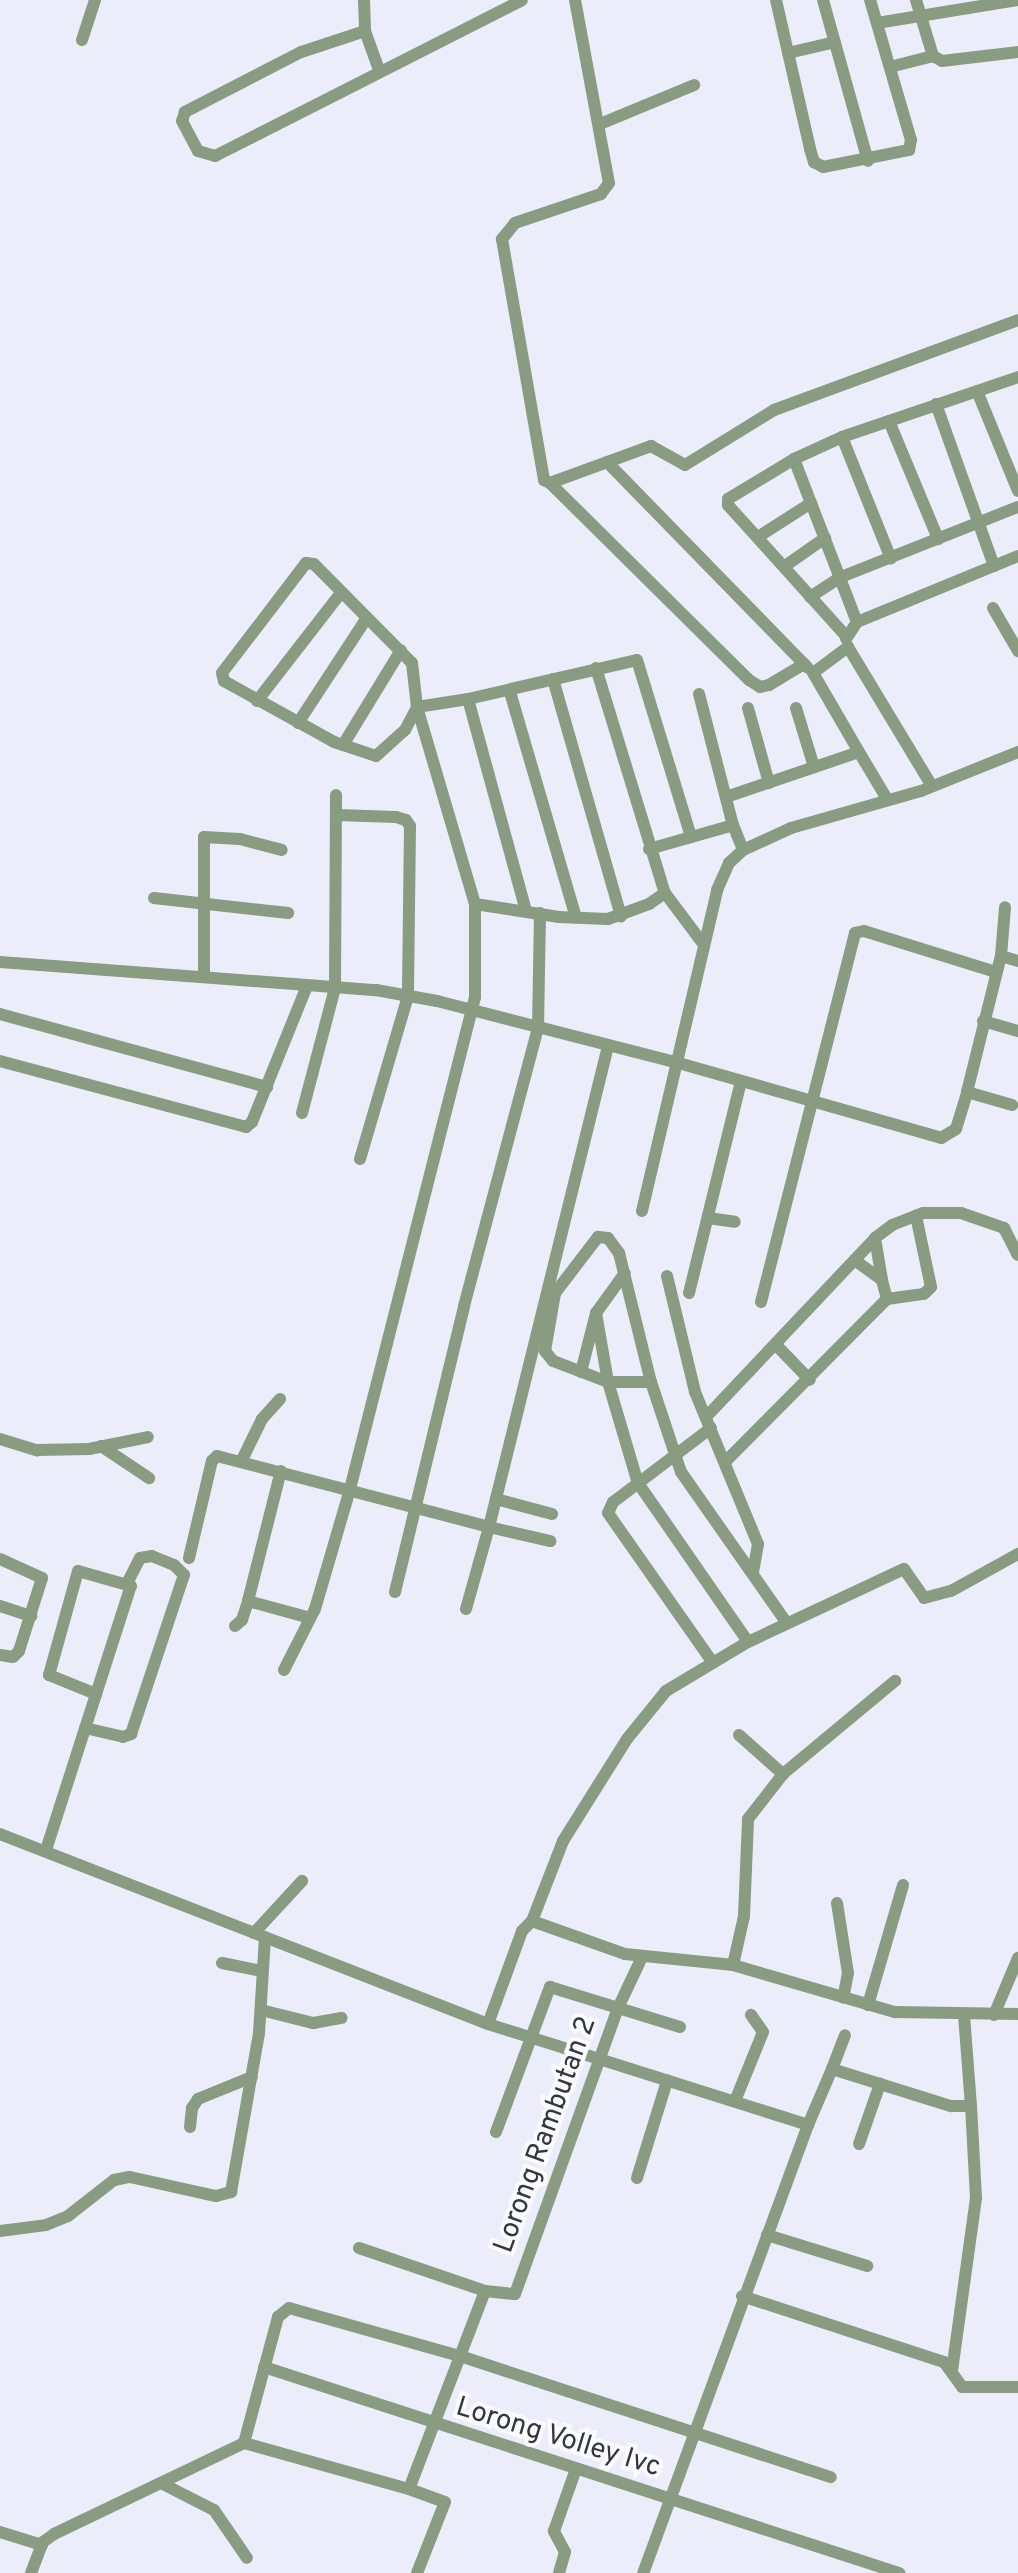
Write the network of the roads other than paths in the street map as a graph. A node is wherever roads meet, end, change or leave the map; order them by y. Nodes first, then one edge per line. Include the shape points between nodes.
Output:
1 (95, 0) edge
2 (522, 0) edge
3 (575, 0) edge
4 (823, 0) edge
5 (870, 0) edge
6 (916, 0) edge
7 (1018, 0) edge
8 (780, 1) edge
9 (369, 2) edge
10 (920, 15) junction
11 (877, 23) junction
12 (364, 31) junction
13 (82, 40) dead end
14 (835, 42) junction
15 (1018, 52) edge
16 (788, 53) junction
17 (933, 56) junction
18 (890, 67) junction
19 (379, 70) junction
20 (694, 85) dead end
21 (600, 124) junction
22 (868, 161) junction
23 (1018, 320) edge
24 (1018, 377) edge
25 (977, 390) junction
26 (936, 404) junction
27 (889, 421) junction
28 (842, 437) junction
29 (794, 458) junction
30 (607, 462) junction
31 (550, 483) junction
32 (1018, 491) edge
33 (812, 504) junction
34 (1018, 506) edge
35 (978, 520) junction
36 (758, 536) junction
37 (825, 538) junction
38 (938, 539) junction
39 (1018, 556) edge
40 (891, 559) junction
41 (784, 566) junction
42 (994, 566) junction
43 (840, 577) junction
44 (340, 594) junction
45 (810, 597) junction
46 (993, 608) dead end
47 (366, 619) junction
48 (857, 622) junction
49 (847, 641) junction
50 (401, 650) junction
51 (1018, 651) edge
52 (596, 668) junction
53 (809, 668) junction
54 (553, 680) junction
55 (510, 692) junction
56 (700, 694) dead end
57 (468, 699) junction
58 (258, 701) junction
59 (417, 707) junction
60 (748, 708) dead end
61 (796, 708) dead end
62 (298, 723) junction
63 (343, 745) junction
64 (859, 752) junction
65 (1018, 752) edge
66 (814, 767) junction
67 (770, 782) junction
68 (932, 786) junction
69 (336, 795) dead end
70 (726, 796) junction
71 (887, 800) junction
72 (338, 816) junction
73 (733, 825) junction
74 (691, 838) junction
75 (649, 849) junction
76 (282, 850) dead end
77 (742, 850) junction
78 (665, 893) junction
79 (154, 898) dead end
80 (204, 904) junction
81 (475, 904) junction
82 (1005, 907) dead end
83 (533, 912) junction
84 (288, 913) dead end
85 (621, 916) junction
86 (576, 918) junction
87 (704, 945) junction
88 (1001, 956) junction
89 (1018, 960) edge
90 (0, 962) edge
91 (996, 972) junction
92 (204, 976) junction
93 (307, 986) junction
94 (335, 988) junction
95 (408, 996) junction
96 (472, 1009) junction
97 (0, 1014) edge
98 (983, 1021) junction
99 (538, 1028) junction
100 (1018, 1031) edge
101 (608, 1044) junction
102 (0, 1061) edge
103 (675, 1062) junction
104 (742, 1082) junction
105 (267, 1087) junction
106 (967, 1092) junction
107 (810, 1102) junction
108 (1012, 1105) dead end
109 (302, 1114) dead end
110 (360, 1159) dead end
111 (642, 1211) dead end
112 (916, 1216) junction
113 (708, 1218) junction
114 (735, 1222) dead end
115 (874, 1238) junction
116 (1018, 1255) edge
117 (854, 1260) junction
118 (625, 1273) junction
119 (667, 1276) dead end
120 (882, 1280) junction
121 (689, 1293) dead end
122 (888, 1299) junction
123 (761, 1302) dead end
124 (596, 1312) junction
125 (777, 1346) junction
126 (581, 1372) junction
127 (810, 1380) junction
128 (608, 1382) junction
129 (651, 1382) junction
130 (695, 1392) junction
131 (280, 1398) dead end
132 (723, 1399) junction
133 (708, 1423) junction
134 (148, 1437) dead end
135 (0, 1439) edge
136 (101, 1446) junction
137 (675, 1457) junction
138 (242, 1460) junction
139 (725, 1462) junction
140 (281, 1471) junction
141 (149, 1478) dead end
142 (638, 1483) junction
143 (350, 1489) junction
144 (496, 1499) junction
145 (415, 1507) junction
146 (552, 1514) dead end
147 (488, 1527) junction
148 (550, 1541) dead end
149 (1018, 1554) edge
150 (189, 1558) dead end
151 (0, 1559) edge
152 (752, 1571) junction
153 (128, 1582) junction
154 (395, 1592) dead end
155 (248, 1601) junction
156 (0, 1606) edge
157 (466, 1609) dead end
158 (31, 1616) junction
159 (310, 1618) junction
160 (786, 1622) junction
161 (235, 1626) dead end
162 (748, 1642) junction
163 (0, 1655) edge
164 (713, 1663) junction
165 (284, 1670) dead end
166 (895, 1681) dead end
167 (96, 1694) junction
168 (85, 1728) junction
169 (739, 1735) dead end
170 (782, 1774) junction
171 (0, 1834) edge
172 (46, 1850) junction
173 (302, 1880) dead end
174 (903, 1885) dead end
175 (837, 1903) dead end
176 (532, 1921) junction
177 (259, 1935) junction
178 (642, 1957) junction
179 (1018, 1958) edge
180 (222, 1963) dead end
181 (733, 1965) junction
182 (262, 1971) junction
183 (843, 1998) junction
184 (868, 2006) junction
185 (618, 2008) junction
186 (261, 2010) junction
187 (1018, 2014) edge
188 (751, 2015) dead end
189 (964, 2015) junction
190 (994, 2015) junction
191 (342, 2018) dead end
192 (488, 2024) junction
193 (680, 2028) dead end
194 (845, 2034) dead end
195 (530, 2039) junction
196 (599, 2062) junction
197 (832, 2069) junction
198 (252, 2077) junction
199 (667, 2081) junction
200 (880, 2084) junction
201 (735, 2102) junction
202 (971, 2106) junction
203 (808, 2125) junction
204 (190, 2127) dead end
205 (496, 2132) dead end
206 (859, 2144) dead end
207 (636, 2178) dead end
208 (0, 2231) edge
209 (767, 2235) junction
210 (359, 2248) dead end
211 (866, 2266) dead end
212 (485, 2290) junction
213 (742, 2296) junction
214 (460, 2356) junction
215 (264, 2366) junction
216 (952, 2371) junction
217 (1018, 2387) edge
218 (432, 2424) junction
219 (694, 2432) junction
220 (244, 2443) junction
221 (576, 2469) junction
222 (831, 2477) dead end
223 (162, 2482) junction
224 (410, 2489) junction
225 (669, 2499) junction
226 (0, 2532) edge
227 (42, 2545) junction
228 (247, 2558) dead end
229 (31, 2573) edge
230 (416, 2573) edge
231 (560, 2573) edge
232 (644, 2573) edge
233 (900, 2573) edge

1 - 13 street
2 - 19 street
3 - 21 street
4 - 14 street
5 - 11 street
6 - 10 street
7 - 10 street
8 - 16 street
9 - 12 street
10 - 11 street
10 - 17 street
11 - 18 street
12 - 19 street
12 - 19 street via 301,52 199,103 182,121 198,151 215,156
14 - 16 street
14 - 22 street
15 - 17 street via 942,61
16 - 22 street via 814,162 823,168
17 - 18 street
18 - 22 street via 911,140 908,150
20 - 21 street
21 - 31 street via 610,174 601,194 515,223 502,239 538,467
23 - 30 street via 774,410 685,465 651,446
24 - 25 street
25 - 26 street
25 - 32 street
26 - 27 street
26 - 35 street
27 - 28 street
27 - 38 street
28 - 29 street
28 - 40 street
29 - 33 street
29 - 36 street via 728,499
30 - 31 street
30 - 53 street
31 - 53 street via 748,680 760,688
33 - 36 street
33 - 37 street
34 - 35 street
35 - 38 street
35 - 42 street
36 - 41 street
37 - 41 street
37 - 43 street
38 - 40 street
39 - 42 street
40 - 43 street
41 - 45 street
42 - 48 street
43 - 45 street
43 - 48 street
44 - 47 street
44 - 58 street
44 - 58 street via 317,566 306,564 264,616 222,673 224,682
45 - 49 street
46 - 51 street
47 - 50 street
47 - 62 street
48 - 49 street
49 - 53 street
49 - 68 street
50 - 59 street via 414,670
50 - 63 street
52 - 54 street
52 - 74 street via 638,662
52 - 75 street
53 - 64 street
54 - 55 street
54 - 85 street
55 - 57 street
55 - 86 street
56 - 70 street
57 - 59 street
57 - 83 street
58 - 62 street
59 - 63 street via 380,755
59 - 81 street
60 - 67 street
61 - 66 street
62 - 63 street
64 - 66 street
64 - 71 street
65 - 68 street
66 - 67 street
67 - 70 street
68 - 71 street
69 - 72 street
70 - 73 street
71 - 77 street
72 - 94 street
72 - 95 street via 396,817 410,826
73 - 74 street
73 - 77 street
74 - 75 street
75 - 78 street
76 - 80 street via 206,834
77 - 87 street via 719,882
78 - 85 street
78 - 87 street
79 - 80 street
80 - 84 street
80 - 92 street
81 - 83 street
81 - 96 street
82 - 88 street
83 - 86 street
83 - 99 street
85 - 86 street
87 - 103 street
88 - 89 street
88 - 91 street
90 - 92 street
91 - 98 street
91 - 107 street via 855,933
92 - 93 street
93 - 94 street
93 - 105 street
94 - 95 street
94 - 109 street
95 - 96 street
95 - 110 street
96 - 99 street
96 - 143 street
97 - 105 street
98 - 100 street
98 - 106 street
99 - 101 street
99 - 145 street
101 - 103 street
101 - 144 street
102 - 105 street via 243,1127 252,1122
103 - 104 street
103 - 111 street
104 - 107 street
104 - 113 street
106 - 107 street via 956,1129 945,1138
106 - 108 street
107 - 123 street
112 - 115 street
112 - 116 street via 948,1212 990,1223 1009,1232
112 - 122 street via 931,1287
113 - 114 street
113 - 121 street
115 - 117 street
115 - 120 street
117 - 120 street
117 - 125 street
118 - 124 street
118 - 126 street via 613,1242 598,1237 555,1293 545,1352
118 - 129 street
119 - 130 street
120 - 122 street
122 - 127 street
124 - 126 street
124 - 128 street
125 - 127 street
125 - 132 street
126 - 128 street
127 - 139 street
128 - 129 street
128 - 142 street
129 - 137 street
130 - 132 street
130 - 133 street
131 - 138 street
132 - 133 street
133 - 137 street
133 - 139 street
134 - 136 street
135 - 136 street via 38,1450
136 - 141 street
137 - 142 street
137 - 152 street
138 - 140 street
138 - 150 street via 212,1461
139 - 152 street via 758,1544
140 - 143 street
140 - 155 street
142 - 162 street
142 - 164 street via 613,1502 608,1517
143 - 145 street
143 - 159 street
144 - 146 street
144 - 147 street
145 - 147 street
145 - 154 street
147 - 148 street
147 - 157 street
149 - 160 street via 951,1591 924,1598 904,1570
151 - 158 street via 40,1574
152 - 160 street
153 - 167 street
153 - 167 street via 78,1571 49,1670 54,1680
153 - 168 street via 140,1558 152,1556 184,1575 131,1734
155 - 159 street
155 - 161 street
156 - 158 street
158 - 163 street via 20,1650
159 - 165 street
160 - 162 street
162 - 164 street
164 - 176 street via 648,1708 563,1841
166 - 170 street
167 - 168 street
168 - 172 street
169 - 170 street
170 - 181 street via 746,1822 744,1916
171 - 172 street
172 - 177 street
173 - 177 street
174 - 184 street
175 - 183 street via 848,1973
176 - 178 street
176 - 192 street via 522,1931
177 - 182 street
177 - 192 street
178 - 181 street
178 - 185 street, Lorong Rambutan 2
179 - 190 street
180 - 182 street
181 - 183 street
182 - 186 street
183 - 184 street
184 - 189 street
185 - 193 street
185 - 195 street via 550,1987
185 - 196 street, Lorong Rambutan 2
186 - 191 street via 313,2023
186 - 198 street
187 - 190 street
188 - 201 street via 763,2032
189 - 190 street
189 - 202 street
192 - 195 street
194 - 197 street
195 - 196 street
195 - 205 street
196 - 199 street
196 - 212 street, Lorong Rambutan 2 via 516,2292
197 - 200 street
197 - 203 street
198 - 204 street via 198,2099
198 - 208 street via 228,2194 130,2177 114,2180 68,2216
199 - 201 street
199 - 207 street
200 - 202 street
200 - 206 street
201 - 203 street
202 - 216 street via 976,2198
203 - 209 street
209 - 211 street
209 - 213 street
210 - 212 street
212 - 214 street
213 - 216 street via 944,2362
213 - 219 street
214 - 215 street via 289,2308 278,2317
214 - 218 street
214 - 219 street
215 - 218 street, Lorong Volley Ivc
215 - 220 street
216 - 217 street via 965,2388
218 - 221 street, Lorong Volley Ivc
218 - 224 street
219 - 222 street
219 - 225 street
220 - 223 street
220 - 224 street
221 - 225 street, Lorong Volley Ivc
221 - 231 street via 554,2531 565,2552
223 - 227 street
223 - 228 street via 214,2510
224 - 230 street via 444,2502
225 - 232 street
225 - 233 street, Lorong Volley Ivc
226 - 227 street
227 - 229 street

